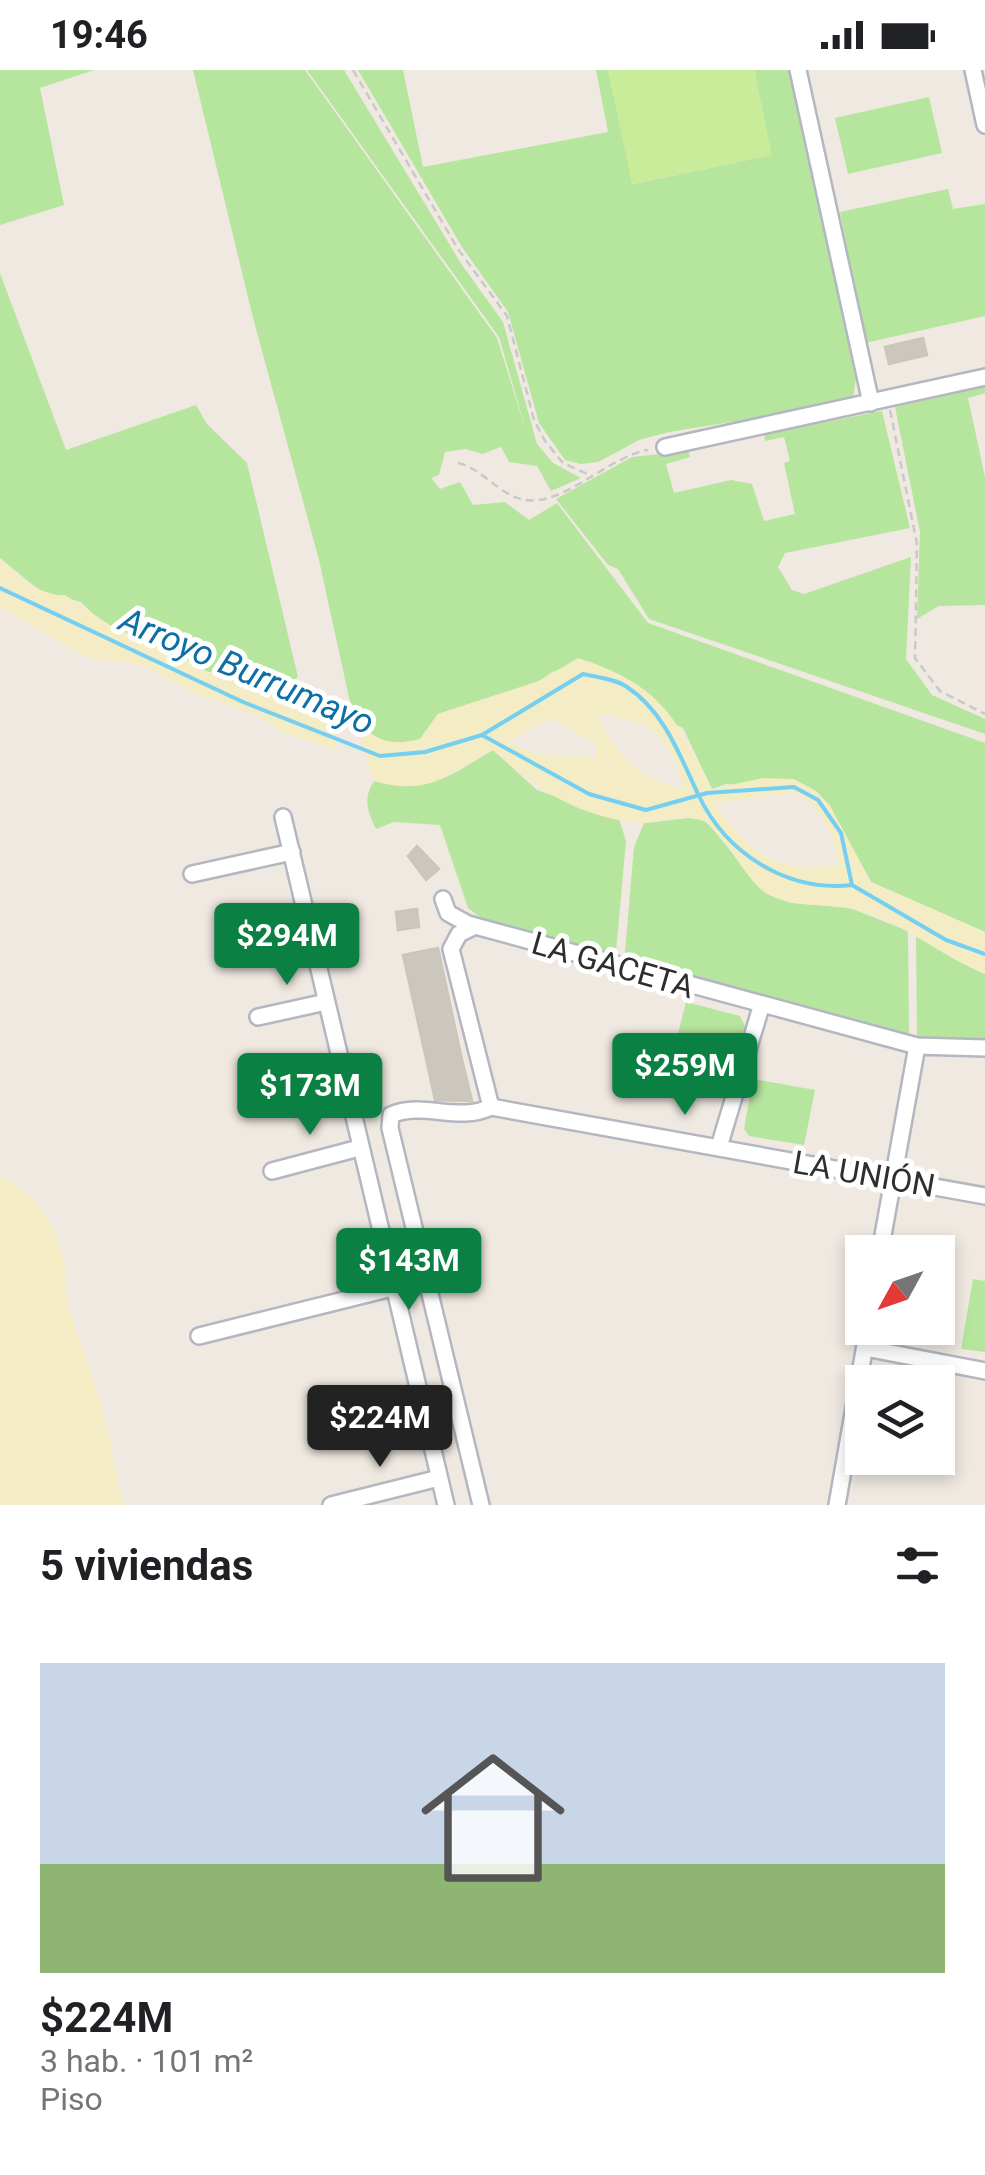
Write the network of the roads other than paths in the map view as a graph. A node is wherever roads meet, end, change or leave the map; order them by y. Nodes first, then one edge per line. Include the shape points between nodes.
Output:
1 (798, 70) edge
2 (974, 70) edge
3 (985, 125) edge
4 (985, 378) edge
5 (878, 401) junction
6 (665, 447) road end
7 (284, 816) dead end
8 (292, 852) junction
9 (192, 874) dead end
10 (444, 899) dead end
11 (475, 926) junction
12 (326, 1002) junction
13 (761, 1007) junction
14 (258, 1017) dead end
15 (917, 1046) junction
16 (985, 1048) edge
17 (491, 1106) junction
18 (719, 1147) junction
19 (359, 1148) junction
20 (272, 1171) dead end
21 (890, 1180) junction
22 (985, 1196) edge
23 (882, 1235) edge
24 (392, 1288) junction
25 (199, 1336) dead end
26 (865, 1345) edge
27 (865, 1348) junction
28 (985, 1371) edge
29 (440, 1478) junction
30 (331, 1505) edge
31 (446, 1505) edge
32 (481, 1505) edge
33 (836, 1505) edge

1 - 5 street
2 - 3 street
4 - 5 street
5 - 6 street
7 - 8 street
8 - 9 street
8 - 12 street
10 - 11 street, LA GACETA via 448,912
11 - 13 street, LA GACETA
11 - 17 street via 459,934 451,949
12 - 14 street
12 - 19 street
13 - 15 street, LA GACETA
13 - 18 street
15 - 16 street, LA GACETA
15 - 21 street
17 - 18 street, LA UNIÓN
17 - 32 street, LA UNIÓN via 460,1115 407,1108 392,1115 390,1128
18 - 21 street, LA UNIÓN
19 - 20 street
19 - 24 street
21 - 22 street, LA UNIÓN
21 - 23 street
24 - 25 street
24 - 29 street
26 - 27 street
27 - 28 street
27 - 33 street
29 - 30 street
29 - 31 street

